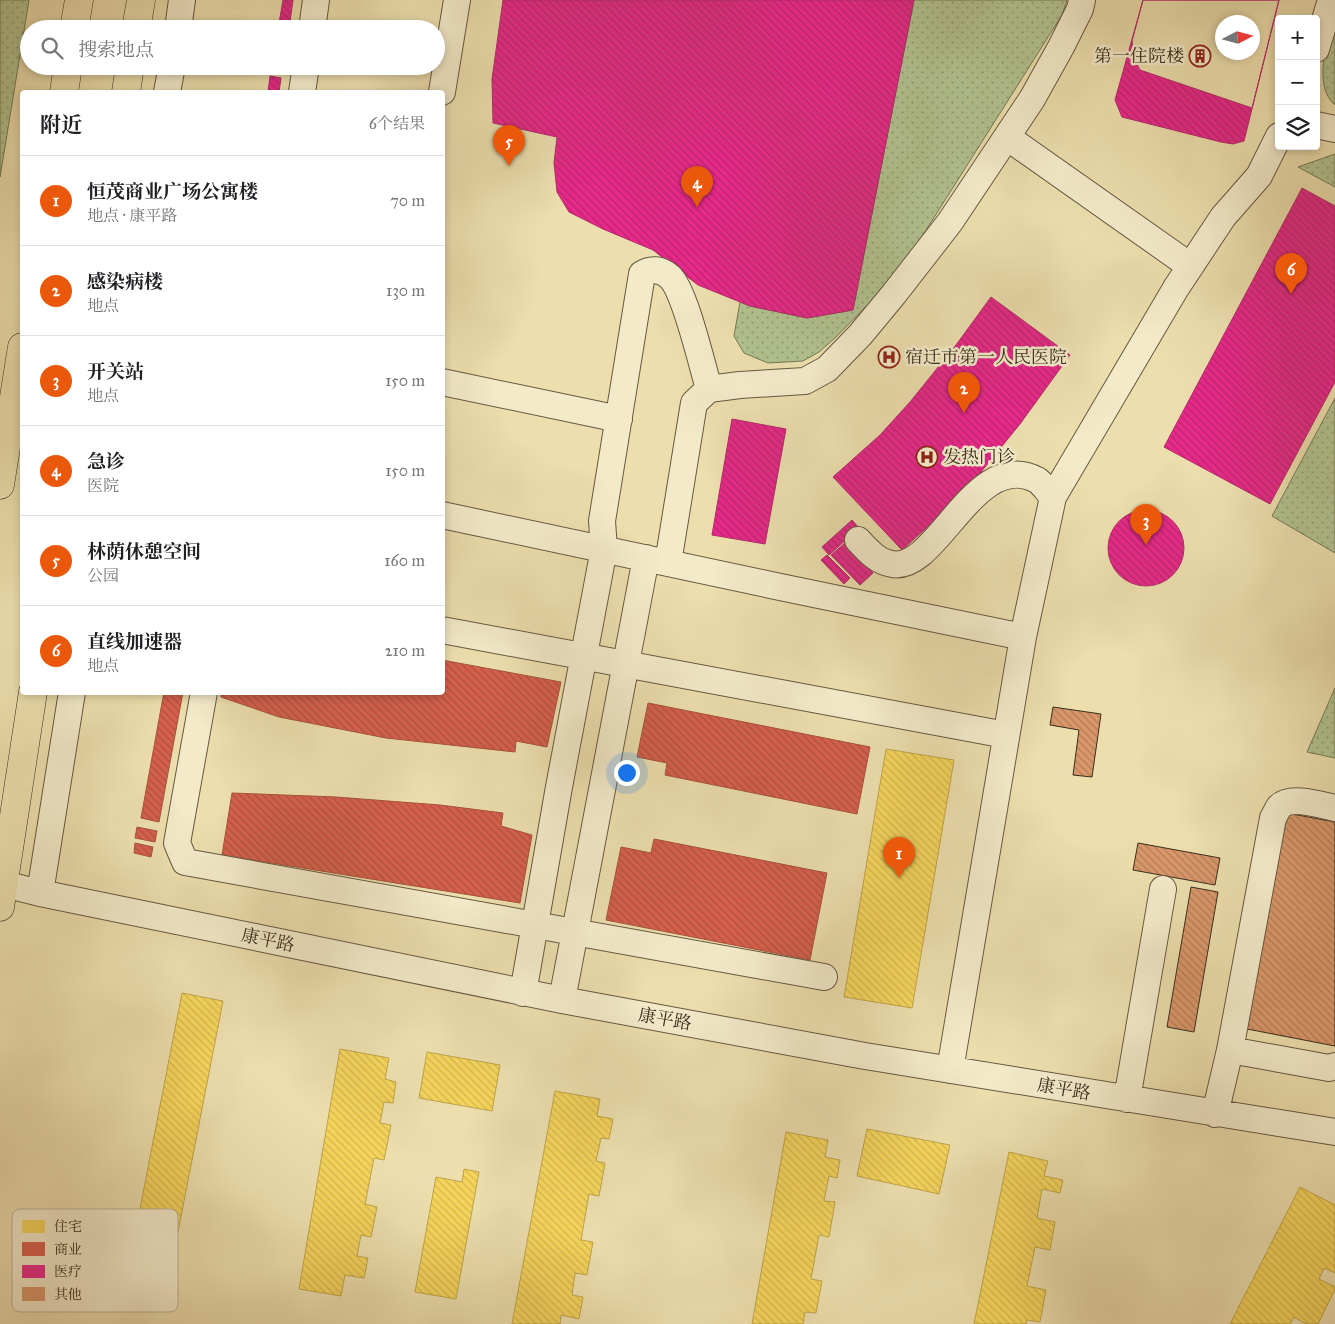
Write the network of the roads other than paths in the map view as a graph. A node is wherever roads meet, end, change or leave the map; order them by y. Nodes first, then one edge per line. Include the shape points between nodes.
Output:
1 (79, 0) edge
2 (141, 0) edge
3 (182, 0) edge
4 (316, 0) edge
5 (457, 0) edge
6 (1082, 0) edge
7 (1331, 0) edge
8 (76, 20) edge
9 (138, 20) edge
10 (179, 20) edge
11 (313, 20) edge
12 (1320, 36) edge
13 (445, 74) edge
14 (67, 75) edge
15 (129, 75) edge
16 (171, 75) edge
17 (305, 75) edge
18 (445, 75) edge
19 (64, 90) edge
20 (126, 90) edge
21 (168, 90) edge
22 (302, 90) edge
23 (442, 90) edge
24 (1320, 126) edge
25 (1335, 129) edge
26 (1007, 137) junction
27 (1275, 144) edge
28 (1190, 266) junction
29 (20, 360) edge
30 (445, 383) edge
31 (709, 389) junction
32 (619, 420) junction
33 (0, 485) edge
34 (1053, 497) junction
35 (445, 515) edge
36 (858, 540) dead end
37 (604, 549) junction
38 (657, 560) junction
39 (445, 631) edge
40 (1023, 637) junction
41 (584, 656) junction
42 (626, 664) junction
43 (34, 695) edge
44 (72, 695) edge
45 (203, 695) edge
46 (1006, 735) junction
47 (1335, 808) edge
48 (1163, 889) dead end
49 (1, 891) edge
50 (40, 893) junction
51 (535, 925) junction
52 (574, 932) junction
53 (824, 977) dead end
54 (523, 993) junction
55 (562, 1000) junction
56 (1230, 1050) junction
57 (1335, 1066) edge
58 (950, 1070) junction
59 (1127, 1099) junction
60 (1215, 1114) junction
61 (1335, 1132) edge

1 - 8 main road
2 - 9 main road
3 - 10 street
4 - 11 street
5 - 13 street
6 - 26 street via 1057,55
7 - 12 street
14 - 19 main road
15 - 20 main road
16 - 21 street
17 - 22 street
18 - 23 street
24 - 25 street
26 - 28 street
26 - 31 street via 950,222 860,335 827,369 805,381
27 - 28 street via 1259,176 1223,217
28 - 34 street
29 - 33 main road
30 - 32 street
31 - 32 street via 680,291 669,277 657,270 648,270 642,274
31 - 38 street via 694,402
32 - 37 street via 602,521
34 - 36 street via 1038,481 1021,475 998,477 976,494 910,562 894,565 882,562
34 - 40 street
35 - 37 street
37 - 38 street
37 - 41 street
38 - 40 street
38 - 42 street
39 - 41 street
40 - 46 street
41 - 42 street
41 - 51 street
42 - 46 street
42 - 52 street
43 - 49 main road
44 - 50 street
45 - 51 street via 177,843 185,862
46 - 58 street
47 - 56 street via 1286,802 1273,818
48 - 59 street
49 - 50 street, 康平路
50 - 54 street, 康平路
51 - 52 street
51 - 54 street
52 - 53 street
52 - 55 street
54 - 55 street, 康平路
55 - 58 street, 康平路
56 - 57 street via 1329,1068
56 - 60 street
58 - 59 street, 康平路
59 - 60 street, 康平路
60 - 61 street, 康平路

